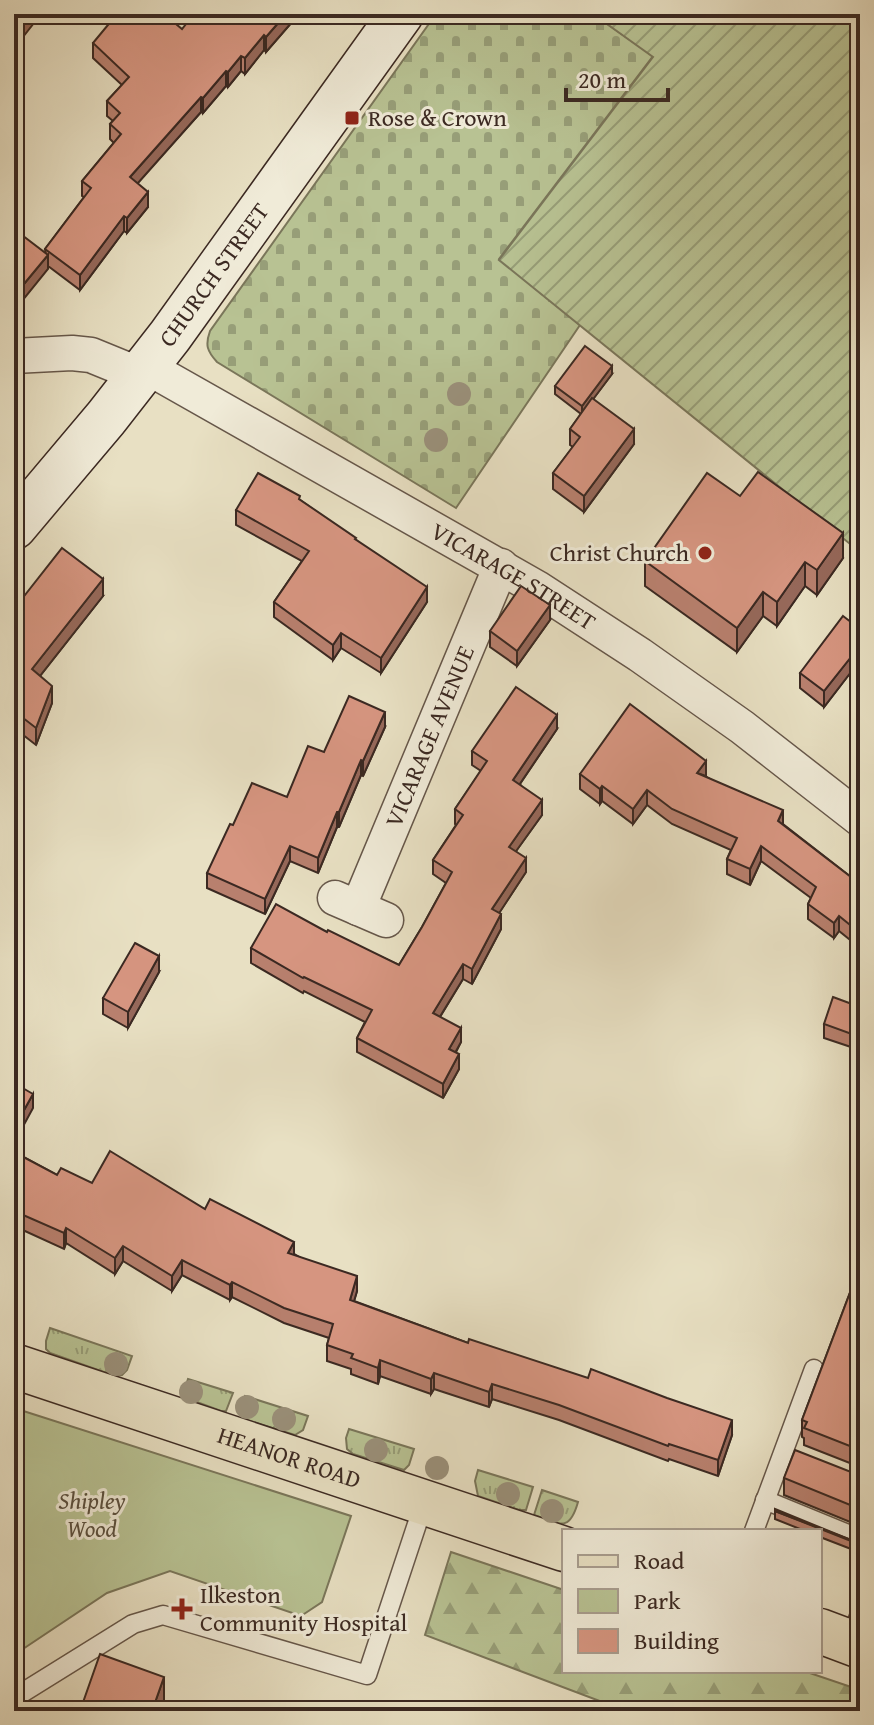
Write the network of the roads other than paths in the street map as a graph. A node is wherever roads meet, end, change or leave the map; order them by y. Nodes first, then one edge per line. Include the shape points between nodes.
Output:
1 (401, 14) edge
2 (14, 356) edge
3 (144, 371) junction
4 (14, 527) edge
5 (501, 566) junction
6 (860, 819) edge
7 (360, 909) dead end
8 (14, 1366) edge
9 (814, 1369) dead end
10 (765, 1500) junction
11 (424, 1503) junction
12 (755, 1529) edge
13 (860, 1539) edge
14 (562, 1548) edge
15 (14, 1698) edge

1 - 3 street, CHURCH STREET
2 - 3 street, VICARAGE STREET via 91,355
3 - 4 street, CHURCH STREET
3 - 5 street, VICARAGE STREET
5 - 6 street, VICARAGE STREET via 640,655
5 - 7 street, VICARAGE AVENUE
8 - 11 main road, HEANOR ROAD
9 - 10 lane via 791,1453
10 - 12 lane
10 - 13 lane
11 - 14 main road, HEANOR ROAD
11 - 15 lane via 367,1675 163,1615 133,1624

